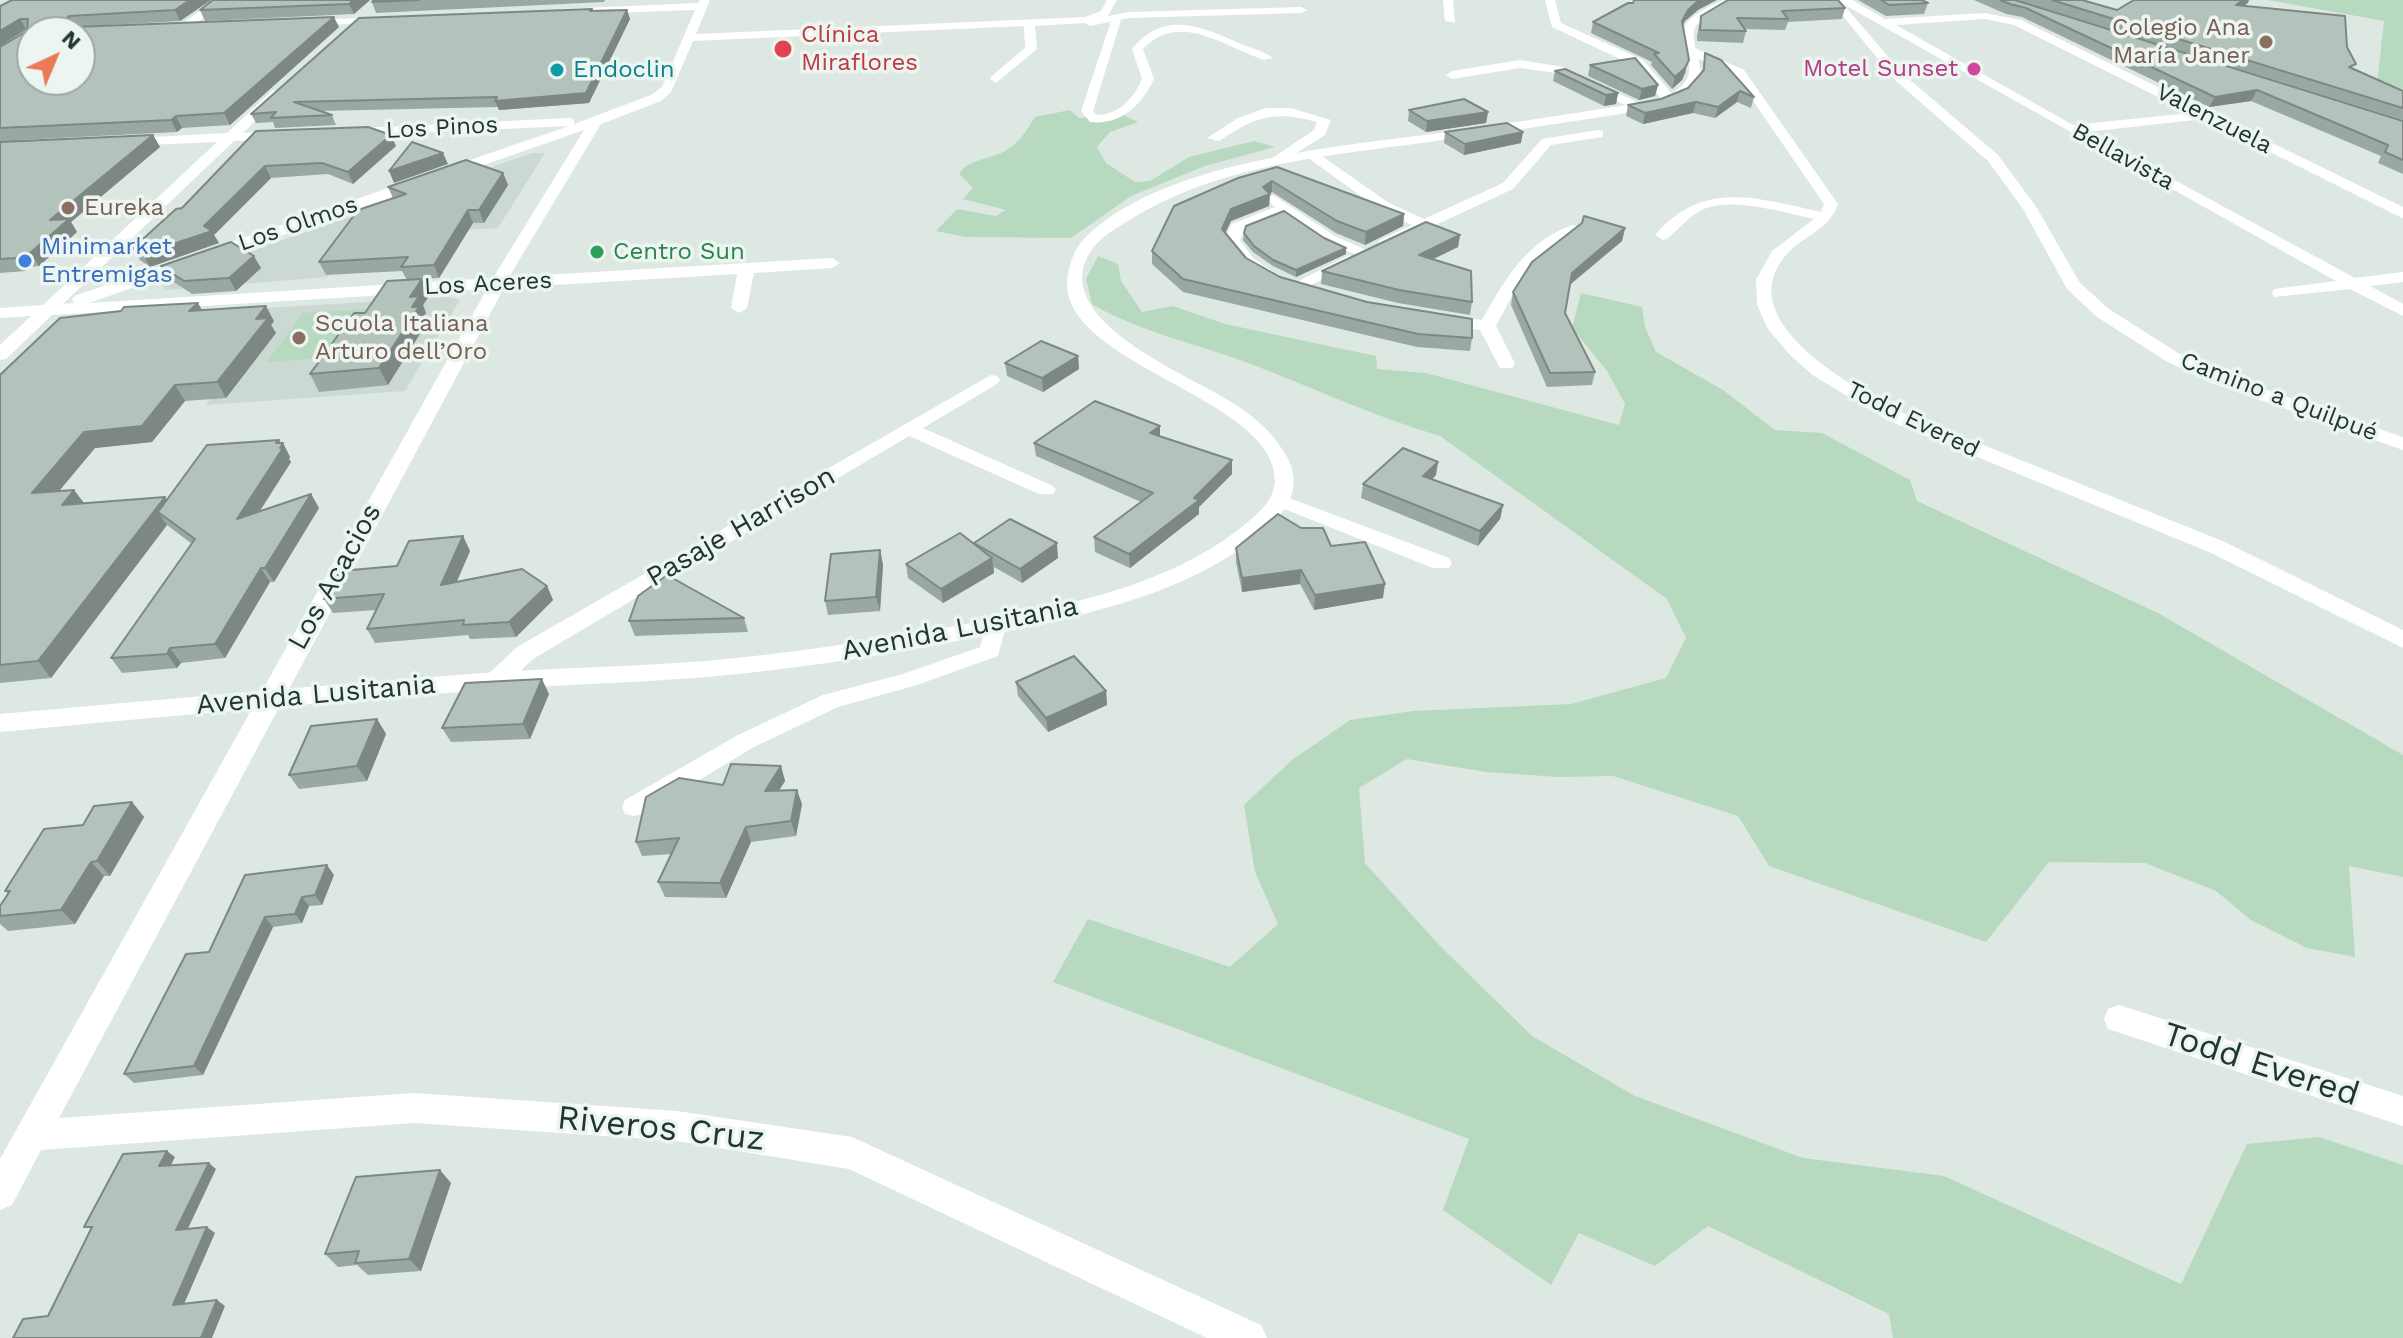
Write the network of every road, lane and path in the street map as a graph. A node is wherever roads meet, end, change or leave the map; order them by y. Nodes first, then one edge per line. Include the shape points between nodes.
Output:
1 (222, 0) edge
2 (1112, 0) edge
3 (1448, 0) edge
4 (1550, 0) edge
5 (1733, 0) edge
6 (1835, 0) edge
7 (1845, 0) edge
8 (703, 3) edge
9 (371, 8) edge
10 (1301, 10) dead end
11 (545, 12) edge
12 (399, 18) edge
13 (357, 20) junction
14 (1116, 20) junction
15 (1451, 21) dead end
16 (1882, 22) junction
17 (290, 23) edge
18 (1029, 23) junction
19 (1048, 23) junction
20 (214, 26) edge
21 (168, 28) edge
22 (183, 28) junction
23 (689, 38) junction
24 (335, 40) edge
25 (16, 44) edge
26 (12, 46) edge
27 (1690, 50) junction
28 (1268, 58) dead end
29 (1452, 75) dead end
30 (996, 79) dead end
31 (284, 87) edge
32 (1669, 99) junction
33 (1639, 106) junction
34 (2208, 115) junction
35 (1570, 117) junction
36 (596, 121) junction
37 (2071, 129) junction
38 (328, 133) edge
39 (297, 134) edge
40 (1598, 134) dead end
41 (229, 137) junction
42 (1214, 138) dead end
43 (109, 142) edge
44 (1547, 142) junction
45 (1311, 155) junction
46 (1276, 162) junction
47 (2403, 213) edge
48 (1825, 217) junction
49 (1422, 224) junction
50 (1573, 230) edge
51 (1663, 235) dead end
52 (1365, 253) junction
53 (832, 263) dead end
54 (746, 270) junction
55 (2403, 277) edge
56 (2351, 282) junction
57 (498, 283) junction
58 (1299, 285) junction
59 (1326, 293) edge
60 (2280, 293) dead end
61 (739, 308) dead end
62 (50, 310) junction
63 (2403, 311) edge
64 (0, 313) edge
65 (1432, 319) edge
66 (0, 326) edge
67 (1487, 326) junction
68 (0, 355) edge
69 (1506, 364) dead end
70 (991, 380) dead end
71 (909, 429) junction
72 (2403, 444) edge
73 (1046, 490) dead end
74 (1281, 501) junction
75 (1441, 563) dead end
76 (995, 626) junction
77 (2403, 640) edge
78 (494, 680) junction
79 (270, 697) junction
80 (0, 723) edge
81 (634, 807) dead end
82 (2119, 1019) dead end
83 (2403, 1111) edge
84 (33, 1135) junction
85 (0, 1193) edge
86 (1248, 1338) edge

1 - 22 street
2 - 19 street via 1101,16
3 - 15 street
4 - 32 street via 1556,25 1639,63
5 - 27 street via 1690,25
6 - 72 street, Camino a Quilpué via 1899,77 1993,158 2030,208 2073,286 2103,313 2215,378
7 - 16 street, Bellavista
8 - 11 street
8 - 23 street
9 - 13 street
10 - 14 street via 1129,15
12 - 13 street
13 - 17 street
13 - 24 street
14 - 19 street
14 - 28 lane via 1087,111 1094,119 1124,111 1144,90 1148,79 1137,49 1161,30 1197,30
16 - 34 street, Valenzuela via 1985,16 2008,20
16 - 37 street, Bellavista
18 - 19 street
18 - 23 street via 981,18
18 - 30 street via 1031,49
20 - 22 street
21 - 22 street
23 - 36 street via 667,89
25 - 26 street
27 - 32 street via 1696,77
27 - 48 street via 1728,65 1752,87 1831,204
29 - 33 street via 1520,64 1559,70
31 - 41 street
32 - 33 street
33 - 35 street
34 - 37 street
34 - 47 street, Valenzuela
35 - 44 street via 1576,126 1540,135
35 - 45 street
36 - 38 street, Los Pinos
36 - 57 street, Los Acacios
36 - 62 street, Los Olmos
37 - 56 street, Bellavista
39 - 41 street
40 - 44 street
41 - 43 street
41 - 62 street
42 - 46 street via 1251,113 1294,111 1324,120 1320,132
44 - 49 street via 1508,186
45 - 46 street
45 - 49 street via 1384,206
46 - 74 street via 1194,182 1123,217 1085,246 1076,262 1075,293 1085,319 1107,337 1224,404 1272,443 1287,482
48 - 51 street via 1707,202
48 - 77 street, Todd Evered via 1780,252 1768,269 1764,303 1785,339 1825,375 1894,416 2217,547
49 - 52 street
50 - 67 street via 1515,275
52 - 58 street
52 - 58 street via 1330,239 1278,204 1237,227 1232,240 1247,261
53 - 54 street, Los Aceres
54 - 57 street, Los Aceres
54 - 61 street
55 - 56 street
56 - 60 street
56 - 63 street, Bellavista
57 - 62 street, Los Aceres
57 - 79 street, Los Acacios
58 - 59 street
62 - 64 street, Los Aceres
62 - 66 street, Los Olmos
62 - 68 street
65 - 67 street
67 - 69 street
70 - 71 street, Pasaje Harrison
71 - 73 street
71 - 78 street, Pasaje Harrison via 525,653
74 - 75 street
74 - 76 street, Avenida Lusitania via 1232,544 1169,580
76 - 78 street, Avenida Lusitania via 739,665
76 - 81 lane via 990,651 831,701 746,741
78 - 79 street, Avenida Lusitania
79 - 80 street, Avenida Lusitania
79 - 84 street, Los Acacios
82 - 83 street, Todd Evered
84 - 85 street, Los Acacios
84 - 86 street, Riveros Cruz via 414,1108 677,1126 852,1153

